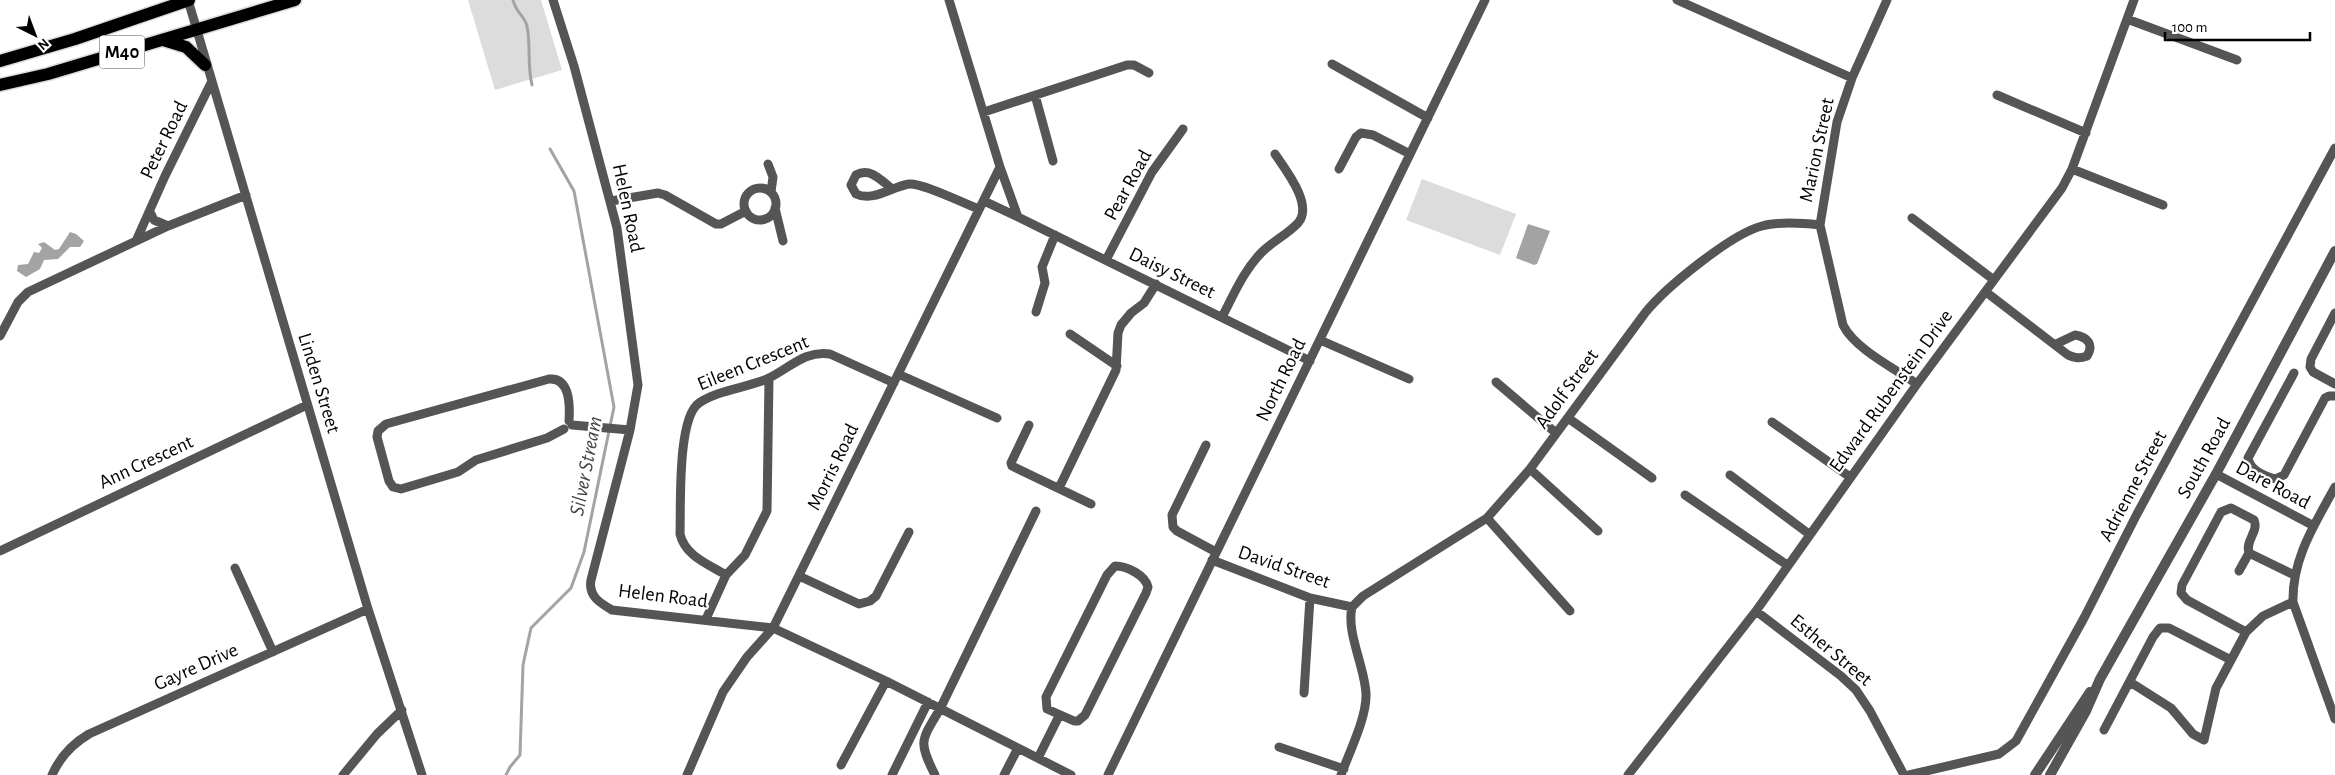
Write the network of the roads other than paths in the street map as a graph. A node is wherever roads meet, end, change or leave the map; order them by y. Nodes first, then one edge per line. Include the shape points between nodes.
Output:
1 (161, 0) edge
2 (188, 0) edge
3 (294, 0) edge
4 (553, 0) edge
5 (949, 0) edge
6 (1485, 0) edge
7 (1677, 0) edge
8 (1887, 0) edge
9 (2134, 0) edge
10 (2127, 19) junction
11 (196, 30) junction
12 (75, 39) junction
13 (161, 40) junction
14 (2237, 60) dead end
15 (0, 61) edge
16 (1332, 64) dead end
17 (205, 65) junction
18 (1149, 73) dead end
19 (48, 74) junction
20 (1852, 78) junction
21 (211, 83) junction
22 (0, 85) edge
23 (0, 90) edge
24 (1035, 95) junction
25 (1997, 95) dead end
26 (984, 112) junction
27 (1428, 118) junction
28 (1183, 129) dead end
29 (2086, 133) junction
30 (2335, 148) edge
31 (1275, 154) dead end
32 (1410, 154) junction
33 (1053, 161) dead end
34 (768, 164) dead end
35 (1000, 167) junction
36 (1339, 169) dead end
37 (2072, 169) junction
38 (892, 189) dead end
39 (771, 192) junction
40 (246, 195) junction
41 (611, 201) junction
42 (984, 201) junction
43 (2164, 205) dead end
44 (775, 208) junction
45 (979, 209) junction
46 (746, 211) junction
47 (150, 212) junction
48 (1018, 217) junction
49 (1912, 218) dead end
50 (1820, 225) junction
51 (168, 226) junction
52 (1055, 236) junction
53 (136, 241) junction
54 (783, 241) dead end
55 (2335, 251) edge
56 (1106, 260) junction
57 (1994, 280) junction
58 (1156, 284) junction
59 (1986, 292) junction
60 (1036, 312) dead end
61 (2335, 313) edge
62 (1222, 317) junction
63 (1070, 334) dead end
64 (0, 336) edge
65 (1320, 340) junction
66 (2056, 344) dead end
67 (1310, 361) junction
68 (1117, 366) junction
69 (2294, 373) dead end
70 (898, 374) junction
71 (769, 378) junction
72 (1409, 379) dead end
73 (1496, 382) dead end
74 (894, 383) junction
75 (1916, 384) junction
76 (2335, 384) edge
77 (2335, 396) edge
78 (307, 406) junction
79 (997, 418) dead end
80 (1568, 418) junction
81 (1772, 422) dead end
82 (568, 425) junction
83 (1029, 425) dead end
84 (630, 430) junction
85 (1556, 433) junction
86 (1206, 445) dead end
87 (1530, 469) junction
88 (1730, 474) dead end
89 (2216, 474) junction
90 (1850, 477) junction
91 (1652, 478) dead end
92 (2335, 487) edge
93 (1059, 488) junction
94 (1685, 495) dead end
95 (1091, 504) dead end
96 (1036, 511) dead end
97 (1487, 518) junction
98 (2314, 526) junction
99 (1598, 531) dead end
100 (909, 532) dead end
101 (1809, 534) junction
102 (0, 551) edge
103 (2249, 552) junction
104 (1214, 556) junction
105 (1787, 565) junction
106 (235, 568) dead end
107 (2239, 571) dead end
108 (726, 575) junction
109 (2294, 575) junction
110 (799, 576) junction
111 (1310, 598) junction
112 (2293, 602) junction
113 (1352, 606) junction
114 (368, 609) junction
115 (1570, 611) dead end
116 (1756, 611) junction
117 (706, 619) junction
118 (773, 628) junction
119 (2246, 632) junction
120 (272, 652) junction
121 (2231, 660) junction
122 (2100, 679) junction
123 (886, 681) junction
124 (2130, 682) junction
125 (1304, 693) dead end
126 (928, 702) junction
127 (940, 709) junction
128 (402, 710) junction
129 (1059, 716) junction
130 (2335, 719) edge
131 (2104, 730) dead end
132 (1279, 747) dead end
133 (1018, 748) junction
134 (1038, 758) junction
135 (841, 766) dead end
136 (1343, 772) edge
137 (52, 775) edge
138 (344, 775) edge
139 (422, 775) edge
140 (687, 775) edge
141 (892, 775) edge
142 (935, 775) edge
143 (1004, 775) edge
144 (1071, 775) edge
145 (1108, 775) edge
146 (1628, 775) edge
147 (1904, 775) edge
148 (1909, 775) edge
149 (2036, 775) edge
150 (2050, 775) edge

1 - 12 main road
2 - 11 street, Linden Street
2 - 12 main road, M40
3 - 11 main road, M40
4 - 41 street, Helen Road
5 - 26 street
6 - 27 street, North Road
7 - 20 street
8 - 20 street, Marion Street
9 - 10 street, Edward Rubenstein Drive
10 - 14 street
10 - 29 street, Edward Rubenstein Drive
11 - 13 main road, M40
11 - 17 street, Linden Street
12 - 15 main road, M40
13 - 17 main road via 186,47
13 - 19 main road, M40
16 - 27 street
17 - 21 street, Linden Street
18 - 24 street via 1127,65
19 - 22 main road, M40
19 - 23 main road
20 - 50 street, Marion Street via 1837,122
21 - 40 street, Linden Street
21 - 47 street, Peter Road
24 - 26 street
24 - 33 street
25 - 29 street
26 - 35 street
27 - 32 street, North Road
28 - 56 street, Pear Road via 1152,172
29 - 37 street, Edward Rubenstein Drive
30 - 148 street, Adrienne Street via 2016,741 1999,754
31 - 62 street via 1296,186 1302,215 1298,224 1263,251 1245,272
32 - 36 street via 1374,135 1361,133
32 - 65 street, North Road
34 - 39 street via 773,176
35 - 42 street, Morris Road
35 - 48 street
37 - 43 street
37 - 57 street, Edward Rubenstein Drive via 2062,188
38 - 45 street via 918,185
39 - 44 street
39 - 46 street via 763,188 750,191 745,199
40 - 51 street
40 - 78 street, Linden Street
41 - 46 street via 665,195 716,224
41 - 84 street, Helen Road via 636,360 638,385
42 - 45 street, Morris Road
42 - 48 street, Daisy Street
44 - 46 street via 761,220
44 - 54 street
45 - 70 street, Morris Road
47 - 51 street via 154,220
47 - 53 street, Peter Road
48 - 52 street, Daisy Street
49 - 57 street
50 - 75 street via 1847,334
50 - 80 street, Adolf Street via 1796,223 1752,229 1674,283 1645,313
51 - 53 street
52 - 56 street, Daisy Street
52 - 60 street via 1042,267 1045,283
53 - 64 street via 28,292 18,302
55 - 89 street, South Road
56 - 58 street, Daisy Street
57 - 59 street, Edward Rubenstein Drive
58 - 62 street, Daisy Street
58 - 68 street via 1144,303 1121,325
59 - 66 street
59 - 75 street, Edward Rubenstein Drive
61 - 76 street via 2310,367
62 - 67 street, Daisy Street
63 - 68 street
65 - 67 street, North Road
65 - 72 street
67 - 104 street, North Road
68 - 93 street
69 - 77 street via 2248,458 2252,467 2261,473 2275,479 2284,475 2325,398
70 - 74 street, Morris Road
70 - 79 street
71 - 74 street, Eileen Crescent via 801,358 823,353
71 - 108 street via 767,511 745,555
71 - 108 street, Eileen Crescent via 700,402 690,412 687,422 682,455 682,541 691,554
73 - 85 street
74 - 110 street, Morris Road
75 - 90 street, Edward Rubenstein Drive
78 - 102 street, Ann Crescent
78 - 114 street, Linden Street
80 - 85 street, Adolf Street
80 - 91 street
81 - 90 street
82 - 82 street via 546,438 476,460 458,472 401,490 389,481 376,437 386,424 553,378 564,383 570,410
82 - 84 street
83 - 93 street via 1010,463 1016,469
84 - 117 street, Helen Road via 591,590 598,602 612,610
85 - 87 street, Adolf Street
86 - 104 street, David Street via 1172,515 1177,532
87 - 97 street, Adolf Street
87 - 99 street
88 - 101 street
89 - 98 street, Dare Road
89 - 122 street, South Road
90 - 101 street, Edward Rubenstein Drive
92 - 98 street
93 - 95 street
94 - 105 street
96 - 127 street
97 - 113 street, Adolf Street
97 - 115 street
98 - 109 street via 2302,548
100 - 110 street via 876,596 866,603 859,604
101 - 105 street, Edward Rubenstein Drive
103 - 107 street
103 - 109 street
103 - 119 street via 2248,543 2256,527 2254,520 2231,508 2226,510 2217,519 2181,589 2186,600
104 - 111 street, David Street
104 - 145 street, North Road
105 - 116 street, Edward Rubenstein Drive
106 - 120 street
108 - 117 street
109 - 112 street
110 - 118 street, Morris Road
111 - 113 street, David Street
111 - 125 street
112 - 119 street via 2263,616
112 - 130 street
113 - 136 street, David Street via 1351,621 1366,694
114 - 120 street, Gayre Drive
114 - 128 street, Linden Street
116 - 146 street, Edward Rubenstein Drive
116 - 147 street, Esther Street via 1856,690
117 - 118 street, Helen Road
118 - 123 street, Helen Road
118 - 140 street, Morris Road via 724,692
119 - 121 street
120 - 137 street, Gayre Drive via 89,734 69,749
121 - 124 street via 2163,627 2153,637
121 - 124 street via 2216,688 2204,740 2193,734 2171,708
122 - 149 street, South Road via 2079,705
122 - 150 street, South Road
123 - 126 street, Helen Road
123 - 135 street
124 - 131 street
126 - 127 street, Helen Road
126 - 141 street
127 - 133 street, Helen Road
127 - 142 street via 922,742
128 - 138 street via 377,734
128 - 139 street, Linden Street
129 - 129 street via 1047,709 1046,697 1107,575 1115,566 1121,566 1143,577 1148,587 1146,593 1085,715 1078,721
129 - 134 street
132 - 136 street
133 - 134 street, Helen Road
133 - 143 street
134 - 144 street, Helen Road

